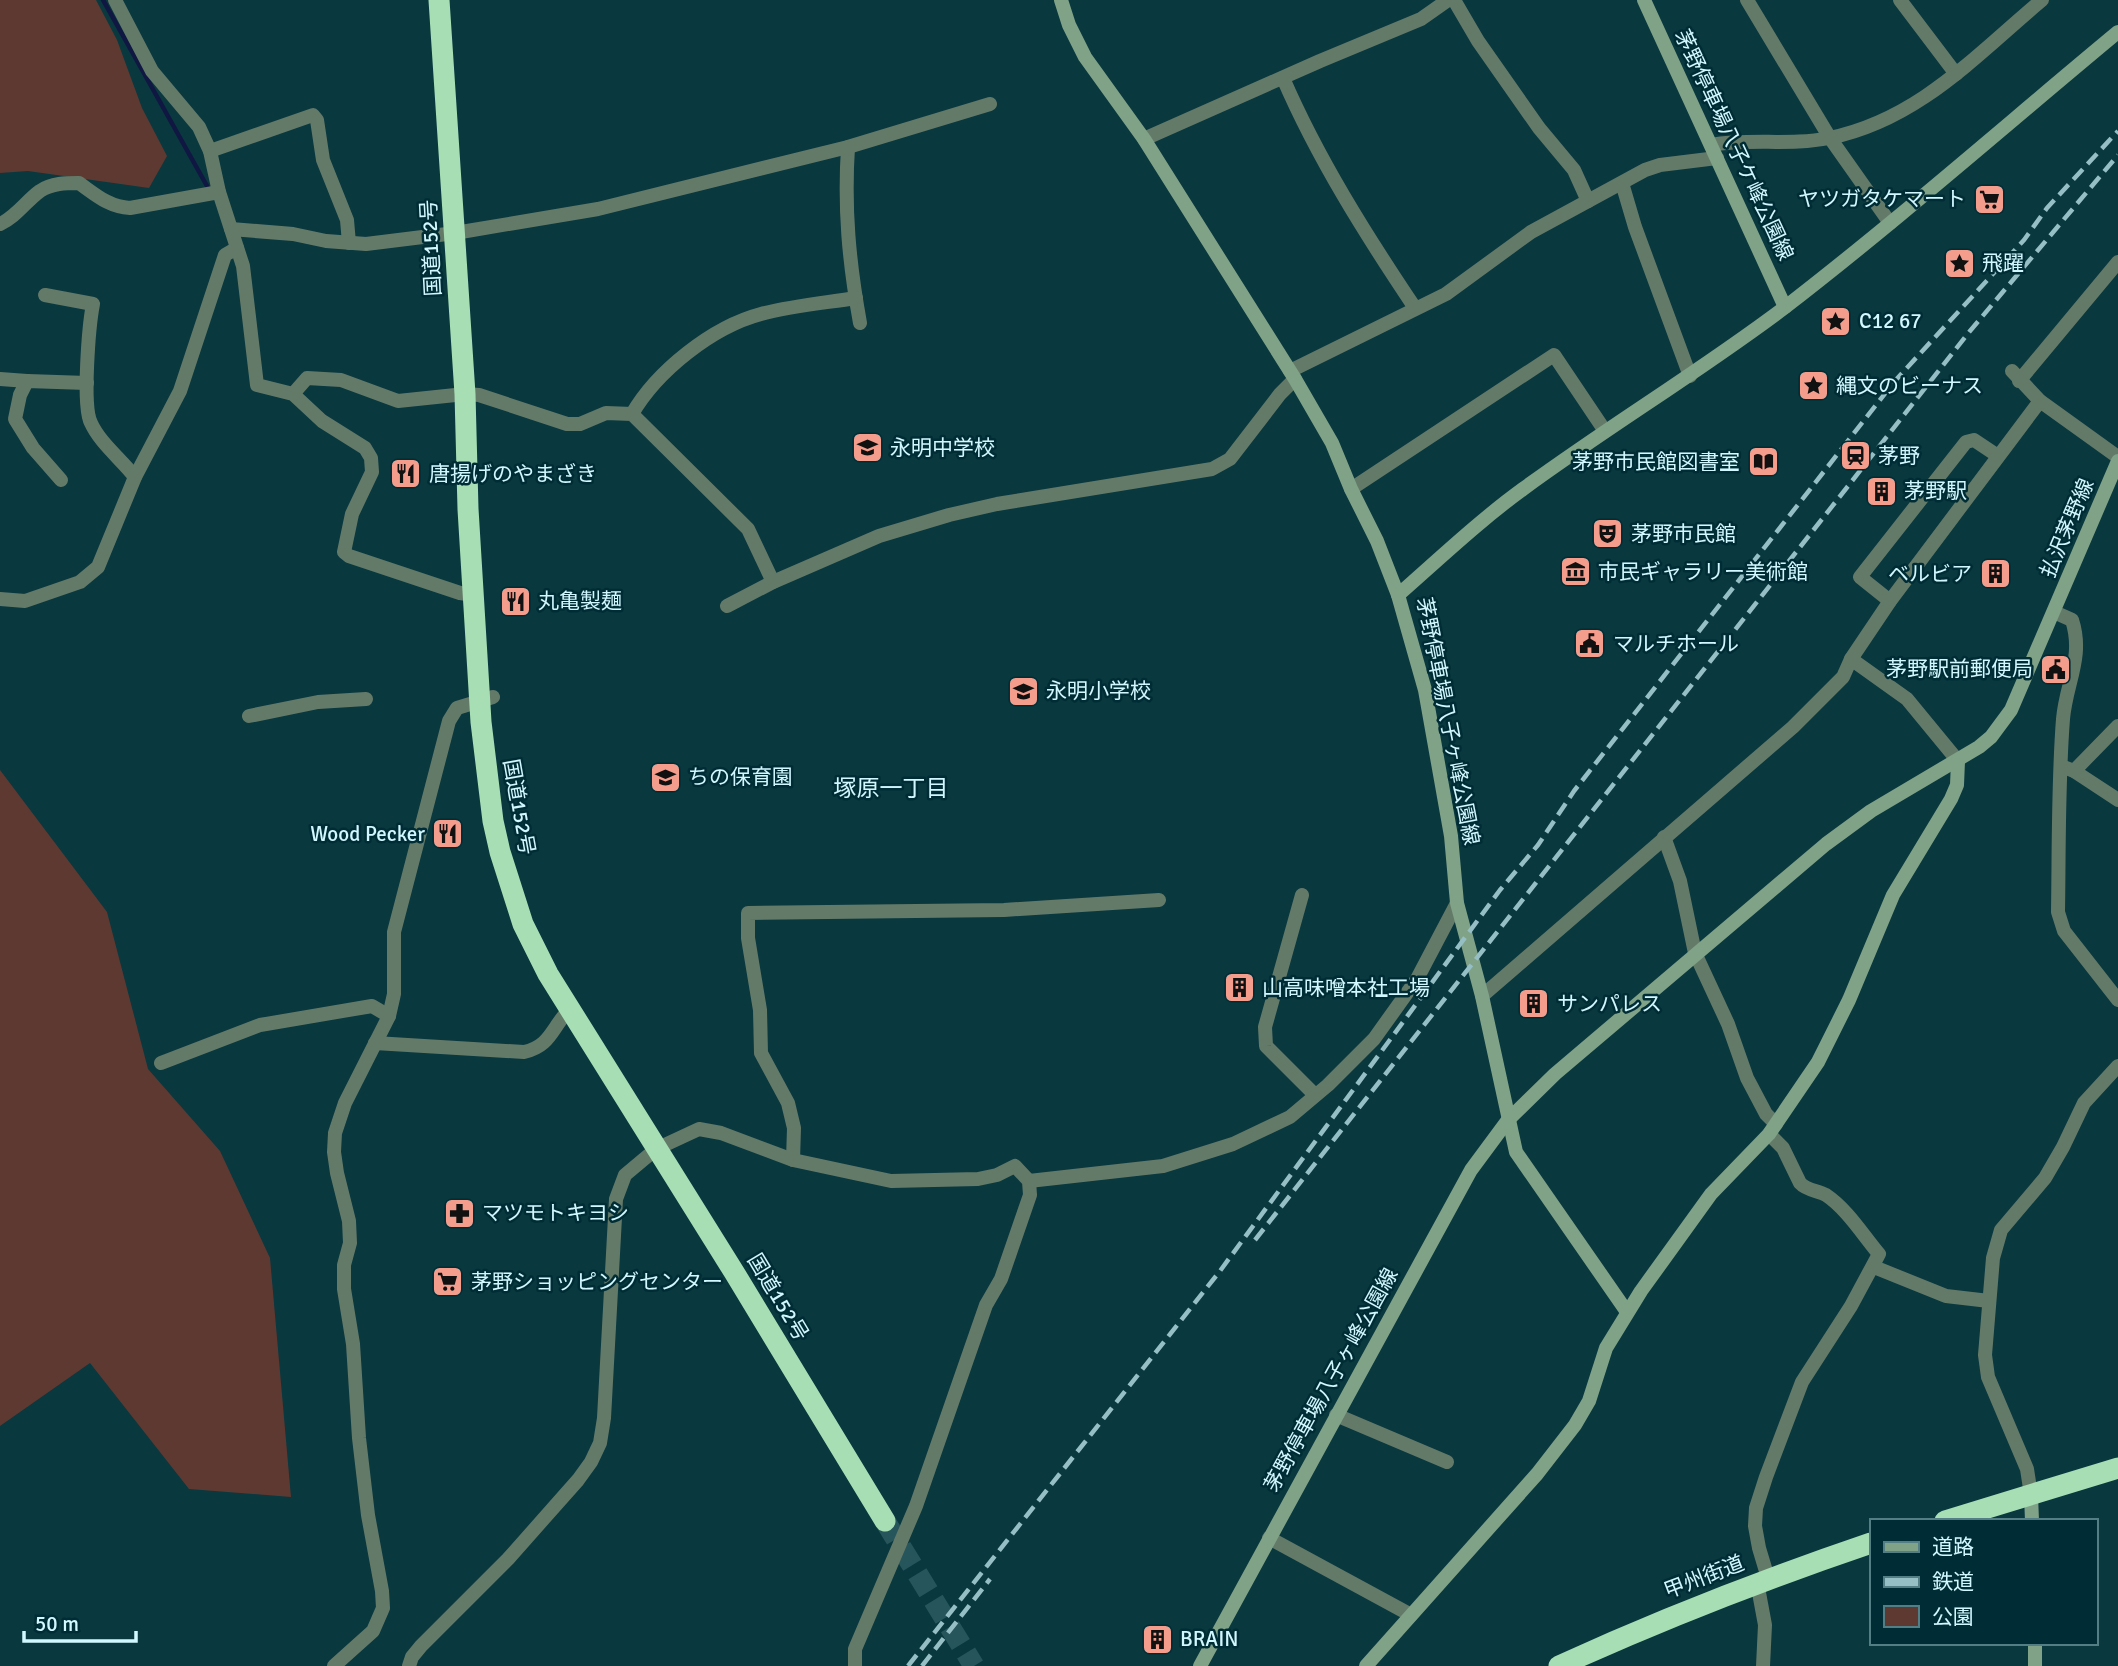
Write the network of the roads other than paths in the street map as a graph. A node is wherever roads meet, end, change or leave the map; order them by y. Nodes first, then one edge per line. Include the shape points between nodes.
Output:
1 (115, 0) edge
2 (439, 0) edge
3 (1061, 0) edge
4 (1448, 0) edge
5 (1454, 0) edge
6 (1644, 0) edge
7 (1747, 0) edge
8 (1900, 0) edge
9 (2040, 0) edge
10 (2118, 32) edge
11 (1956, 74) junction
12 (1283, 78) junction
13 (990, 104) dead end
14 (1830, 138) junction
15 (1144, 139) junction
16 (848, 147) junction
17 (210, 151) junction
18 (1714, 152) junction
19 (1622, 183) junction
20 (219, 192) junction
21 (1588, 201) junction
22 (1890, 223) junction
23 (0, 224) edge
24 (230, 229) junction
25 (455, 233) junction
26 (349, 243) junction
27 (237, 248) junction
28 (2118, 262) edge
29 (45, 295) dead end
30 (856, 298) junction
31 (1785, 307) junction
32 (1415, 308) junction
33 (860, 323) dead end
34 (1292, 375) junction
35 (1690, 376) junction
36 (0, 379) edge
37 (27, 381) junction
38 (87, 383) junction
39 (293, 394) junction
40 (465, 394) junction
41 (2040, 401) junction
42 (632, 414) junction
43 (1605, 430) junction
44 (1998, 456) junction
45 (2118, 459) edge
46 (135, 477) junction
47 (61, 480) dead end
48 (1351, 489) junction
49 (773, 582) junction
50 (474, 595) junction
51 (1398, 595) junction
52 (0, 599) edge
53 (1890, 601) junction
54 (727, 606) dead end
55 (2054, 612) junction
56 (1851, 659) junction
57 (366, 699) dead end
58 (486, 699) junction
59 (249, 716) dead end
60 (2118, 726) edge
61 (1958, 761) junction
62 (2068, 769) junction
63 (2118, 800) edge
64 (1664, 837) junction
65 (1302, 895) dead end
66 (1159, 901) dead end
67 (1457, 903) junction
68 (1695, 953) junction
69 (1482, 996) junction
70 (2118, 1000) edge
71 (570, 1009) junction
72 (389, 1016) junction
73 (375, 1043) junction
74 (161, 1063) dead end
75 (2118, 1066) edge
76 (1315, 1095) junction
77 (1508, 1119) junction
78 (1772, 1129) junction
79 (656, 1149) junction
80 (793, 1160) junction
81 (1029, 1181) junction
82 (1874, 1267) junction
83 (1989, 1301) junction
84 (1627, 1312) junction
85 (1336, 1415) junction
86 (1447, 1462) dead end
87 (2118, 1468) edge
88 (2031, 1495) junction
89 (1952, 1519) edge
90 (2032, 1519) edge
91 (885, 1521) tunnel mouth
92 (1269, 1538) junction
93 (1870, 1543) edge
94 (1763, 1580) junction
95 (1411, 1615) junction
96 (2035, 1645) edge
97 (334, 1666) edge
98 (409, 1666) edge
99 (855, 1666) edge
100 (1200, 1666) edge
101 (1366, 1666) edge
102 (1559, 1666) edge
103 (1763, 1666) edge
104 (2035, 1666) edge

1 - 17 street via 152,71 198,127
2 - 25 highway, 国道152号
3 - 15 main road via 1085,57
4 - 12 street via 1421,19
5 - 21 street via 1539,128 1574,170
6 - 18 main road, 茅野停車場八子ケ峰公園線
7 - 14 street
8 - 11 street
9 - 11 street
10 - 22 main road, 茅野停車場八子ヶ峰公園線
11 - 14 street via 1900,113
12 - 15 street
12 - 32 street via 1363,230
13 - 16 street
14 - 18 street via 1724,143
14 - 22 street
15 - 34 main road
16 - 25 street via 598,209
16 - 30 street via 846,222
17 - 20 street
17 - 26 street via 313,115 323,160 347,220
18 - 19 street via 1645,170
18 - 31 main road, 茅野停車場八子ケ峰公園線
19 - 21 street
19 - 35 street
20 - 23 street via 118,208 79,183 58,184 42,190
20 - 24 street
21 - 32 street via 1531,232 1446,294
22 - 31 main road, 茅野停車場八子ヶ峰公園線
24 - 26 street
24 - 27 street
25 - 26 street
25 - 40 highway, 国道152号
27 - 39 street via 257,385
27 - 46 street via 225,255 180,391
28 - 41 street via 2016,376
29 - 38 street via 93,304
30 - 33 street
30 - 42 street via 739,322 677,361
31 - 35 main road, 茅野停車場八子ヶ峰公園線
32 - 34 street
34 - 48 main road via 1332,443
34 - 49 street via 1230,459 1212,469 949,515 879,536
35 - 43 main road, 茅野停車場八子ヶ峰公園線
36 - 37 street
37 - 38 street
37 - 47 street via 15,419
38 - 46 street via 89,419
39 - 40 street via 307,378 341,380 398,401
39 - 50 street via 322,421 365,448 371,458 372,472 352,514 344,552
40 - 42 street via 567,424 580,424 606,413
40 - 50 highway, 国道152号
41 - 44 street
41 - 45 street
42 - 49 street via 748,529
43 - 48 street via 1554,355
43 - 51 main road, 茅野停車場八子ヶ峰公園線 via 1497,509
44 - 53 street
44 - 53 street via 1974,440 1966,442 1860,577
45 - 55 main road, 払沢茅野線
46 - 52 street via 98,567 79,582 24,601
48 - 51 main road
49 - 54 street
50 - 58 highway, 国道152号
51 - 67 main road, 茅野停車場八子ヶ峰公園線 via 1425,690 1451,836
53 - 56 street
55 - 61 main road, 茅野停車場八子ヶ峰公園線 via 2011,709 1991,737
55 - 62 street via 2072,620 2078,637 2063,716
56 - 61 street via 1908,699
56 - 64 street via 1843,677 1793,727
57 - 59 street via 318,702
58 - 71 highway, 国道152号 via 491,807 500,852 523,924
58 - 72 street via 457,708 449,721 394,932 394,994
60 - 62 street
61 - 68 main road, 茅野停車場八子ヶ峰公園線 via 1871,811
61 - 78 main road via 1951,799 1893,895 1818,1062
62 - 63 street
62 - 70 street via 2057,912 2064,931
64 - 68 street via 1680,881
64 - 69 street
65 - 76 street via 1265,1027 1266,1046
66 - 80 street via 1004,910 748,914 761,1053 788,1103 794,1128
67 - 69 main road, 茅野停車場八子ヶ峰公園線
67 - 76 street via 1417,979 1374,1039
68 - 77 main road, 茅野停車場八子ヶ峰公園線
68 - 78 street
69 - 77 main road, 茅野停車場八子ヶ峰公園線
71 - 73 street via 545,1043 524,1052
71 - 79 highway, 国道152号
72 - 73 street
72 - 74 street via 372,1006 260,1025
73 - 97 street via 345,1103 334,1152 349,1221 344,1289 368,1515 383,1608 373,1631
75 - 83 street via 2084,1103 2045,1178 2001,1230
76 - 81 street via 1290,1117 1245,1139 1163,1166
77 - 84 main road via 1521,1161
77 - 85 main road, 茅野停車場八子ヶ峰公園線 via 1471,1170
78 - 82 street via 1800,1183 1837,1204 1880,1254
78 - 84 main road via 1711,1194
79 - 80 street via 699,1129
79 - 91 highway, 国道152号
79 - 98 street via 625,1175 616,1199 604,1418 591,1462 508,1559 421,1646
80 - 81 street via 891,1181 978,1179 1015,1166
81 - 99 street via 1030,1195 1001,1279 986,1305 916,1506 855,1649
82 - 83 street via 1946,1296
82 - 94 street via 1802,1382 1756,1508
83 - 88 street via 1988,1377 2027,1469
84 - 95 main road via 1606,1348 1590,1401 1575,1425
85 - 86 street
85 - 92 main road, 茅野停車場八子ヶ峰公園線
87 - 88 highway
88 - 89 highway
88 - 90 main road
92 - 95 street
92 - 100 main road, 茅野停車場八子ヶ峰公園線
93 - 94 highway, 甲州街道
94 - 102 highway, 甲州街道
94 - 103 street
95 - 101 main road
96 - 104 main road

